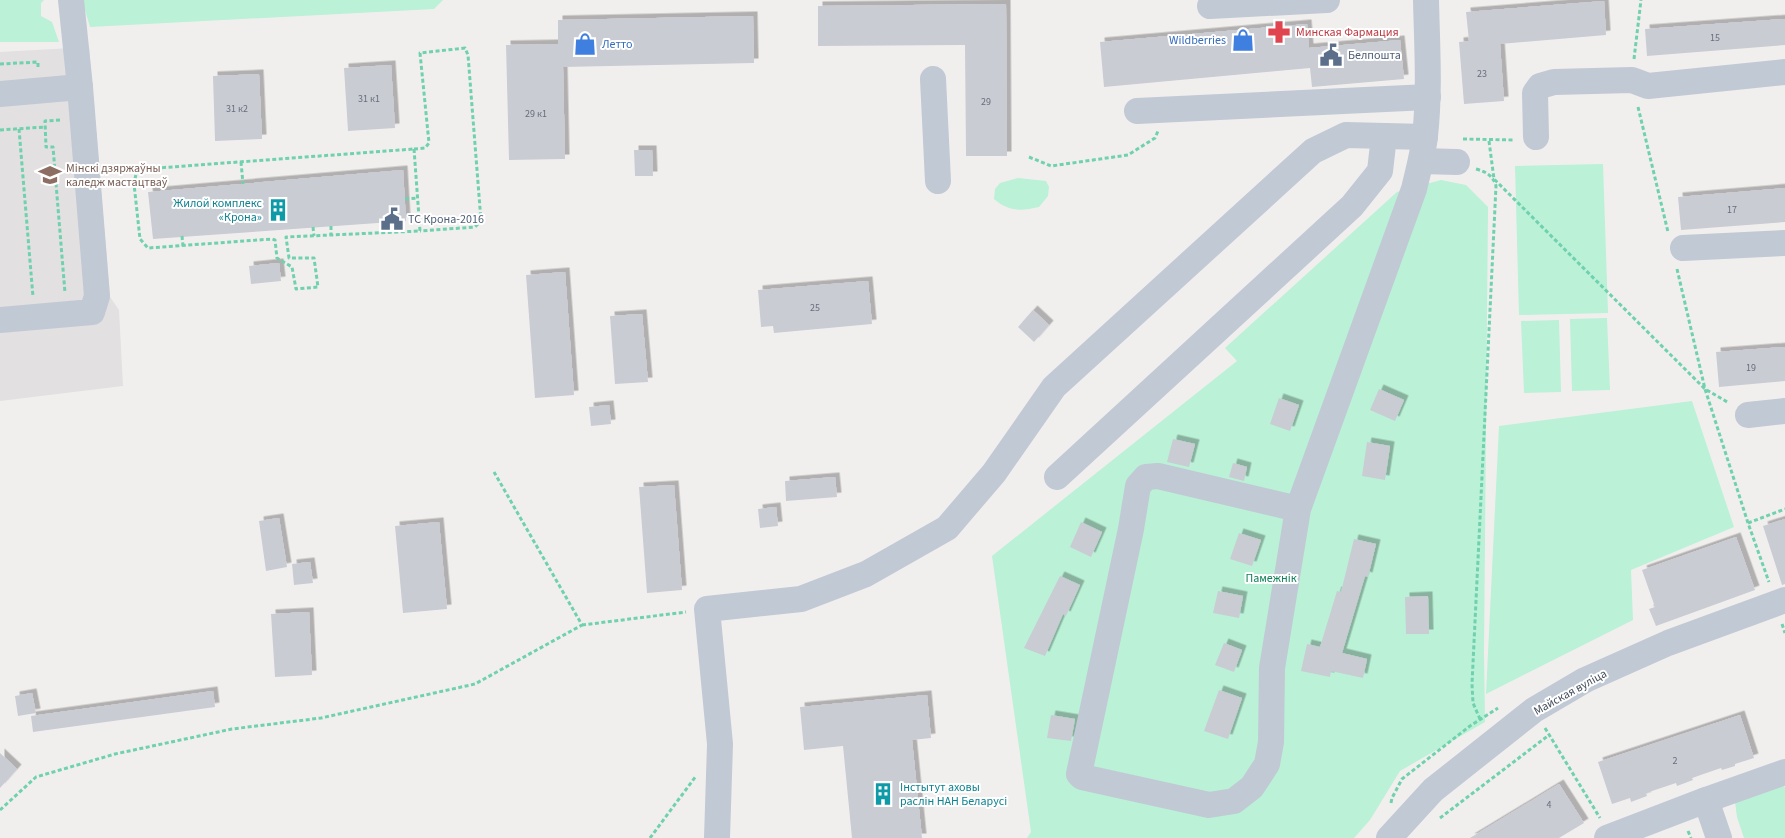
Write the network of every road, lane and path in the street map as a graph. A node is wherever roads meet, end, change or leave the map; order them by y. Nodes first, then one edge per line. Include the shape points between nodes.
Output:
1 (71, 0) edge
2 (1327, 0) edge
3 (1426, 0) edge
4 (1641, 0) edge
5 (1210, 6) dead end
6 (0, 64) edge
7 (1785, 72) edge
8 (38, 75) dead end
9 (934, 79) dead end
10 (1632, 80) junction
11 (80, 87) junction
12 (0, 94) edge
13 (1428, 97) junction
14 (1168, 109) junction
15 (1137, 111) dead end
16 (62, 120) dead end
17 (45, 127) junction
18 (19, 129) junction
19 (0, 130) edge
20 (1384, 136) junction
21 (1536, 137) joint
22 (1489, 141) junction
23 (414, 149) junction
24 (1423, 149) junction
25 (1459, 150) junction
26 (1028, 157) dead end
27 (241, 162) junction
28 (1494, 179) junction
29 (938, 181) dead end
30 (243, 184) dead end
31 (418, 198) junction
32 (405, 200) dead end
33 (330, 226) dead end
34 (313, 227) dead end
35 (420, 231) junction
36 (331, 235) junction
37 (182, 236) dead end
38 (314, 236) junction
39 (1785, 242) edge
40 (183, 246) junction
41 (1677, 252) junction
42 (65, 295) dead end
43 (33, 297) dead end
44 (0, 320) edge
45 (1705, 389) junction
46 (1785, 412) edge
47 (1748, 415) joint
48 (494, 472) dead end
49 (1057, 478) dead end
50 (1785, 509) edge
51 (1298, 510) junction
52 (1748, 523) junction
53 (1781, 601) edge
54 (707, 609) junction
55 (582, 625) junction
56 (1785, 633) edge
57 (1534, 710) junction
58 (1480, 719) dead end
59 (1549, 735) junction
60 (1785, 772) edge
61 (696, 775) dead end
62 (1706, 800) junction
63 (0, 810) edge
64 (1436, 821) dead end
65 (1609, 837) edge
66 (650, 838) edge
67 (717, 838) edge
68 (1389, 838) edge
69 (1720, 838) edge

1 - 11 street
2 - 5 street
3 - 13 street
4 - 10 path
6 - 8 path via 38,62
7 - 10 street via 1648,86
9 - 29 street
10 - 21 street via 1554,82 1540,86 1534,93
10 - 41 path
11 - 12 street
11 - 44 street via 97,296 92,312
13 - 14 street
13 - 24 street
14 - 15 street
14 - 26 path via 1155,138 1128,155 1051,166
16 - 17 path via 45,121
17 - 18 path
17 - 42 path via 46,146 53,147
18 - 19 path
18 - 43 path
20 - 24 street
20 - 49 street via 1380,171 1352,206
20 - 54 street via 1346,135 1313,151 1054,387 994,473 947,528 866,574 801,599
21 - 22 path
22 - 25 path
22 - 28 path
23 - 27 path
23 - 31 path
23 - 35 path via 425,148 429,143 420,53 465,48 481,221 475,227
24 - 25 street
24 - 51 street via 1414,189
25 - 28 path
27 - 30 path
27 - 40 path via 144,169 136,174 134,184 140,239 148,248
28 - 45 path
28 - 58 path via 1472,684 1473,703
31 - 32 path
31 - 35 path
33 - 36 path
34 - 38 path
35 - 36 path
36 - 38 path
37 - 40 path
38 - 40 path via 286,237 289,258 314,258 318,287 310,288 296,289 292,267 277,258 275,240 272,239
39 - 41 street
41 - 45 path
45 - 47 path
45 - 52 path
46 - 47 street
48 - 55 path
50 - 52 path
51 - 51 street via 1158,476 1146,477 1138,486 1079,774 1082,777 1209,805 1234,801 1252,787 1267,764 1271,742 1272,668
52 - 53 path
53 - 56 path
53 - 57 street, Майская вуліца via 1668,643 1585,680
54 - 55 path
54 - 67 street via 720,744
55 - 63 path via 475,684 321,718 232,729 115,754 36,778
57 - 59 path
57 - 68 street, Майская вуліца via 1433,790
59 - 64 path
59 - 65 path
60 - 62 street
61 - 66 path
62 - 65 street
62 - 69 street

